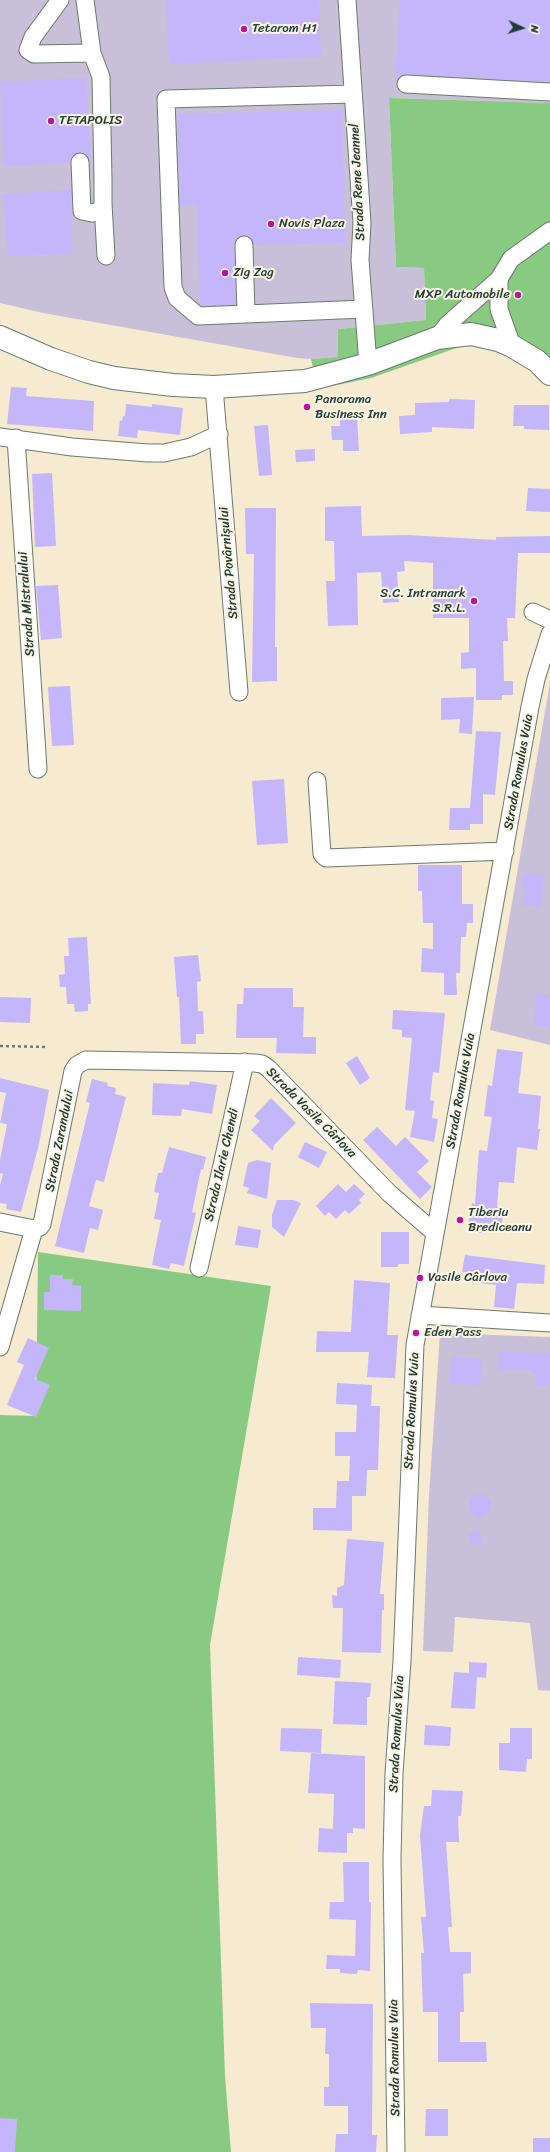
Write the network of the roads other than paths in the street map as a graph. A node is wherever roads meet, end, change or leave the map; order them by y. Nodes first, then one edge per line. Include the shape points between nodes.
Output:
1 (60, 0) edge
2 (85, 0) edge
3 (347, 0) edge
4 (92, 53) junction
5 (406, 84) dead end
6 (550, 92) edge
7 (353, 94) junction
8 (80, 162) dead end
9 (103, 204) junction
10 (550, 231) edge
11 (244, 245) dead end
12 (106, 256) dead end
13 (499, 279) junction
14 (364, 309) junction
15 (246, 314) junction
16 (0, 337) edge
17 (437, 338) junction
18 (512, 346) junction
19 (368, 364) junction
20 (550, 374) edge
21 (214, 387) junction
22 (219, 434) junction
23 (8, 438) edge
24 (533, 612) dead end
25 (550, 620) edge
26 (550, 634) edge
27 (239, 692) dead end
28 (38, 769) dead end
29 (317, 781) dead end
30 (505, 851) junction
31 (86, 1060) joint
32 (246, 1062) junction
33 (0, 1222) edge
34 (37, 1228) junction
35 (435, 1233) junction
36 (199, 1268) dead end
37 (420, 1315) junction
38 (550, 1323) edge
39 (0, 1346) edge
40 (396, 2152) edge

1 - 4 street via 33,37 28,50 34,54
2 - 4 street
3 - 7 street, Strada Rene Jeannel
4 - 9 street via 101,77
5 - 6 street
7 - 14 street, Strada Rene Jeannel via 362,222 360,260
7 - 15 street via 166,99 173,287 177,298 198,316
8 - 9 street via 82,211 100,211
9 - 12 street
10 - 13 street via 511,259
11 - 15 street
13 - 17 street via 448,324
13 - 18 street via 498,309
14 - 15 street
14 - 19 street, Strada Rene Jeannel
16 - 21 main road via 88,372 173,386
17 - 18 main road via 471,334 492,338
17 - 19 main road
18 - 20 main road via 537,361
19 - 21 main road via 305,381
21 - 22 street, Strada Povârnișului
22 - 23 street via 191,447 164,453 72,447
22 - 27 street, Strada Povârnișului
23 - 28 street, Strada Mistralului
24 - 25 street
26 - 30 street, Strada Romulus Vuia via 530,707
29 - 30 street via 322,854 326,858
30 - 35 street, Strada Romulus Vuia
31 - 32 street, Strada Vasile Cârlova
31 - 34 street, Strada Zarandului via 78,1065 74,1072 44,1218
32 - 35 street, Strada Vasile Cârlova via 262,1064 268,1068 389,1193
32 - 36 street, Strada Ilarie Chendi
33 - 34 street
34 - 39 street, Strada Zarandului
35 - 37 street, Strada Romulus Vuia
37 - 38 street
37 - 40 street, Strada Romulus Vuia via 415,1345 411,1413 402,1661 394,1773 392,1859

